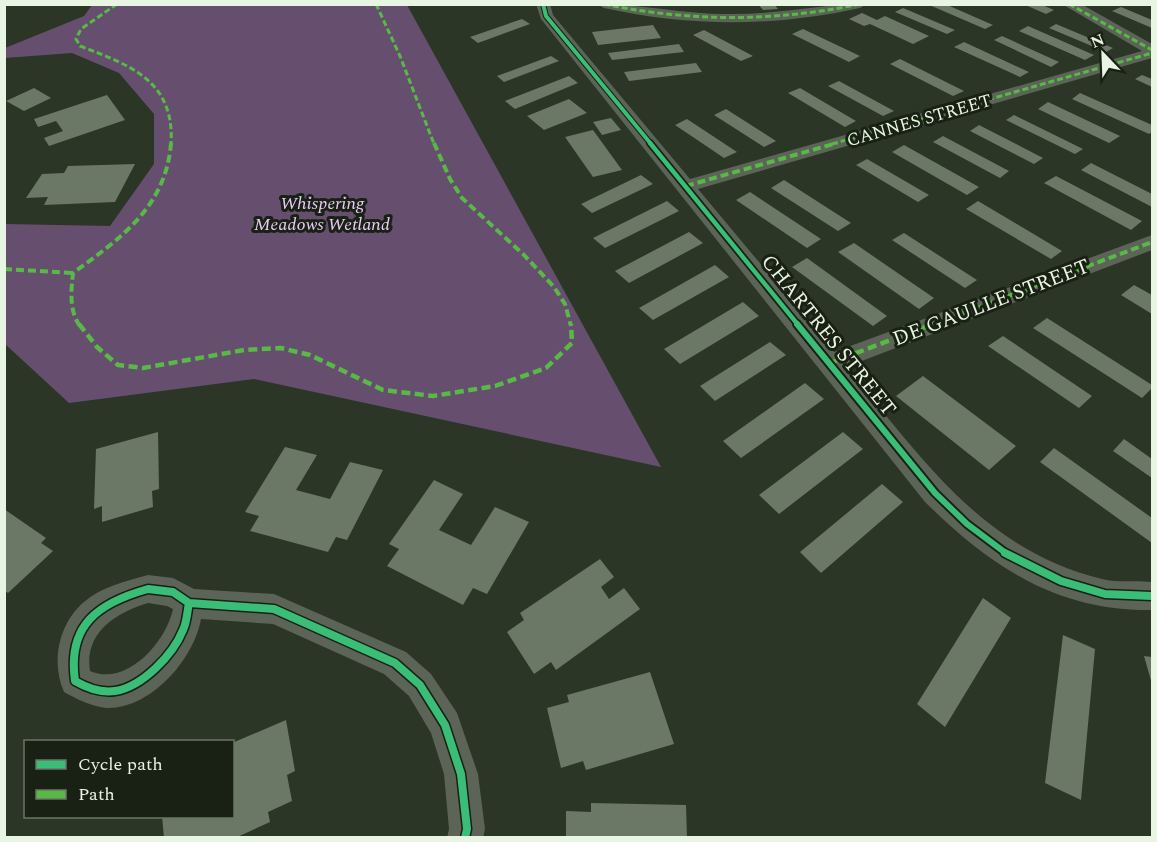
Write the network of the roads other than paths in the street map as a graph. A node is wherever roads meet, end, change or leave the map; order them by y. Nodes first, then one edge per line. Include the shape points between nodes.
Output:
1 (543, 4) edge
2 (604, 4) edge
3 (860, 4) edge
4 (1069, 4) edge
5 (1152, 52) edge
6 (686, 186) junction
7 (1152, 242) edge
8 (830, 363) junction
9 (1152, 596) edge
10 (189, 603) dead end
11 (465, 837) edge

1 - 6 street, CHARTRES STREET via 546,16
2 - 3 street via 672,15 742,18 808,14
4 - 5 street
5 - 6 street, CANNES STREET
6 - 8 street, CHARTRES STREET
7 - 8 street, DE GAULLE STREET
8 - 9 street, CHARTRES STREET via 935,493 1011,557 1061,581 1105,594
10 - 11 street via 274,609 396,663 420,685 445,725 461,774

